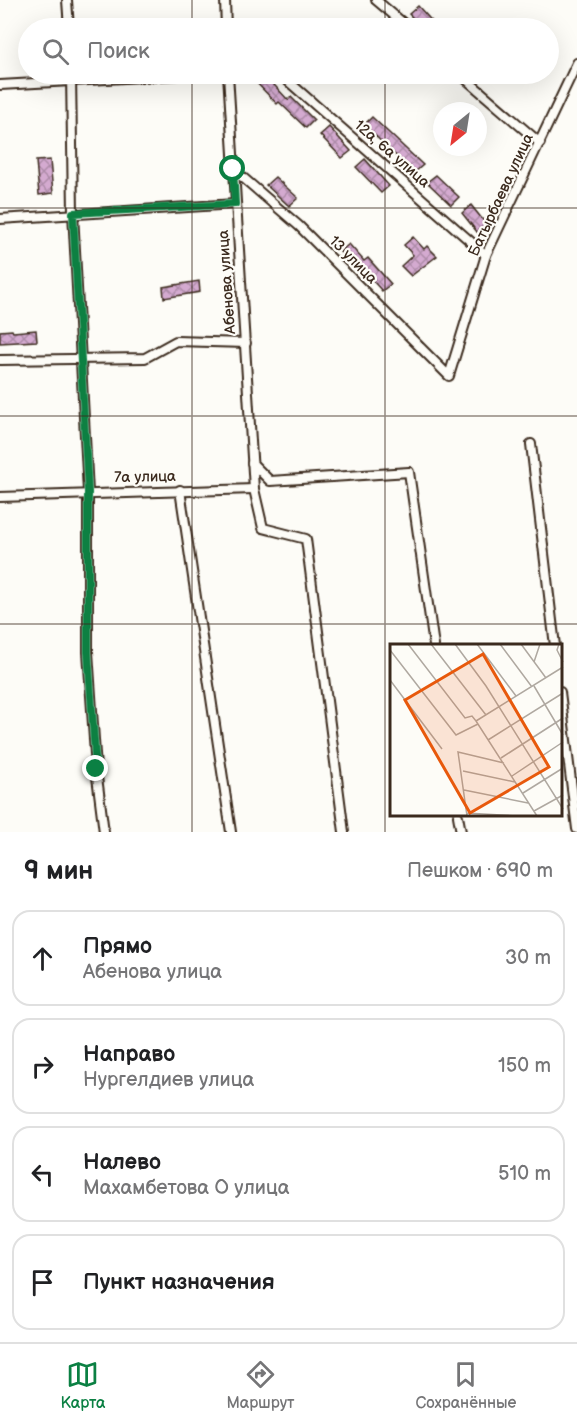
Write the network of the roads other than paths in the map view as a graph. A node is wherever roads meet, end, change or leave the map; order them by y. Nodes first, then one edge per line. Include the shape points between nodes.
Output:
1 (67, 0) edge
2 (225, 0) edge
3 (376, 0) edge
4 (68, 18) edge
5 (226, 18) edge
6 (397, 18) edge
7 (577, 63) edge
8 (18, 83) edge
9 (71, 84) edge
10 (229, 84) edge
11 (291, 84) edge
12 (472, 84) edge
13 (0, 85) edge
14 (540, 142) junction
15 (233, 169) junction
16 (235, 204) junction
17 (73, 213) junction
18 (0, 219) edge
19 (486, 255) junction
20 (246, 343) junction
21 (81, 358) junction
22 (0, 360) edge
23 (449, 376) joint
24 (531, 444) dead end
25 (252, 463) junction
26 (254, 489) junction
27 (180, 490) junction
28 (88, 492) junction
29 (0, 497) edge
30 (434, 644) edge
31 (555, 644) edge
32 (562, 701) edge
33 (458, 817) edge
34 (577, 829) edge
35 (104, 832) edge
36 (231, 832) edge
37 (344, 832) edge
38 (461, 832) edge

1 - 4 street
2 - 5 street
3 - 6 street
7 - 14 street, Батырбаева улица
8 - 13 street
9 - 17 street
10 - 15 street, Абенова улица
11 - 19 street, 12а, 6а улица
12 - 14 street
14 - 19 street, Батырбаева улица
15 - 16 street, Абенова улица
15 - 23 street, 13 улица via 299,226
16 - 17 street
16 - 20 street, Абенова улица
17 - 18 street
17 - 21 street
19 - 23 street, Батырбаева улица
20 - 21 street via 176,341 145,358
20 - 25 street, Абенова улица
21 - 22 street
21 - 28 street
24 - 31 street
25 - 26 street, Абенова улица
25 - 30 street via 270,481 409,472
26 - 27 street, 7а улица
26 - 37 street, Абенова улица via 263,528 306,539
27 - 28 street, 7а улица
27 - 36 street
28 - 29 street, 7а улица
28 - 35 street via 88,652
32 - 34 street
33 - 38 street

